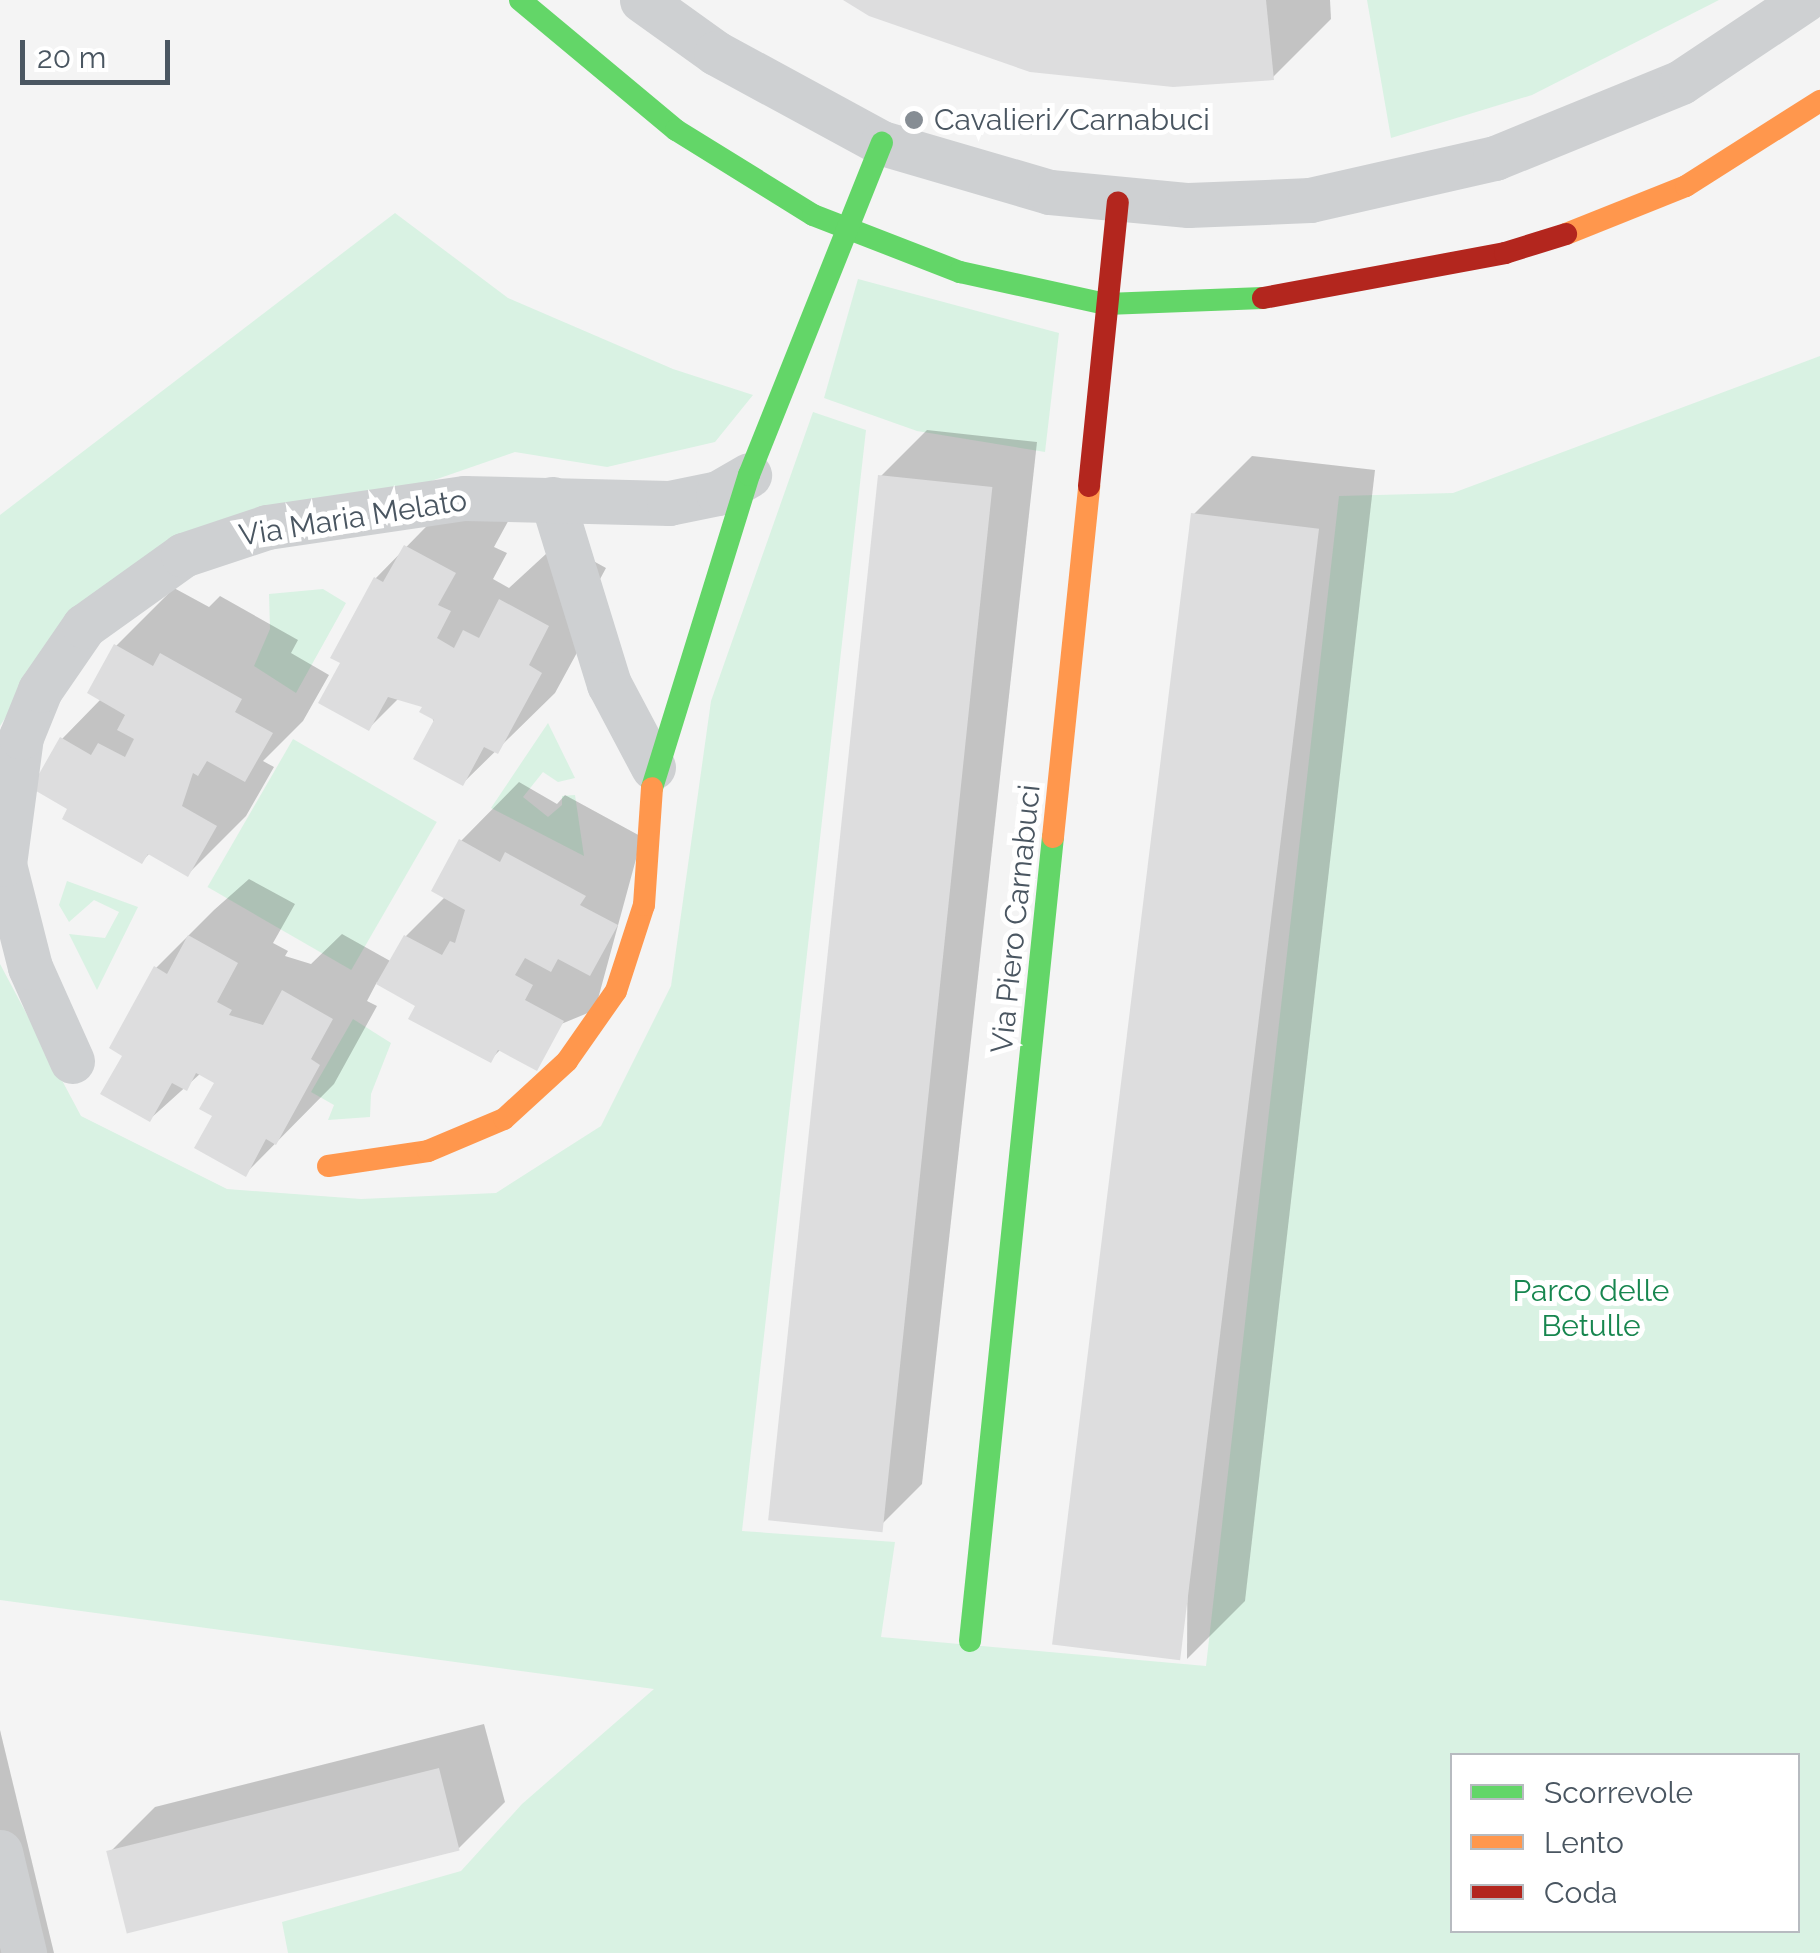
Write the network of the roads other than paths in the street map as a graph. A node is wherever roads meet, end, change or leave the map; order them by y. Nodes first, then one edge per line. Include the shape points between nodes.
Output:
1 (520, 0) edge
2 (642, 0) edge
3 (1804, 0) edge
4 (1820, 101) edge
5 (882, 143) junction
6 (1118, 202) junction
7 (844, 230) junction
8 (1106, 304) junction
9 (750, 476) junction
10 (552, 499) junction
11 (652, 767) junction
12 (72, 1061) dead end
13 (328, 1166) dead end
14 (970, 1641) dead end
15 (0, 1852) edge
16 (24, 1953) edge

1 - 7 street via 676,130
2 - 5 street via 716,54
3 - 6 street via 1681,82 1495,158 1310,200
4 - 8 street via 1686,186 1604,222 1505,253 1296,297
5 - 6 street via 980,174
5 - 7 street
6 - 8 street, Via Piero Carnabuci
7 - 8 street via 960,272
7 - 9 street
8 - 14 street, Via Piero Carnabuci
9 - 10 street, Via Maria Melato via 683,502
9 - 11 street
10 - 11 street via 609,684
10 - 12 street, Via Maria Melato via 424,502 222,539 160,568 84,626 30,713 14,768 5,848 8,888 30,967
11 - 13 street via 652,849 638,934 616,990 567,1062 527,1100 474,1134 428,1151
15 - 16 street

